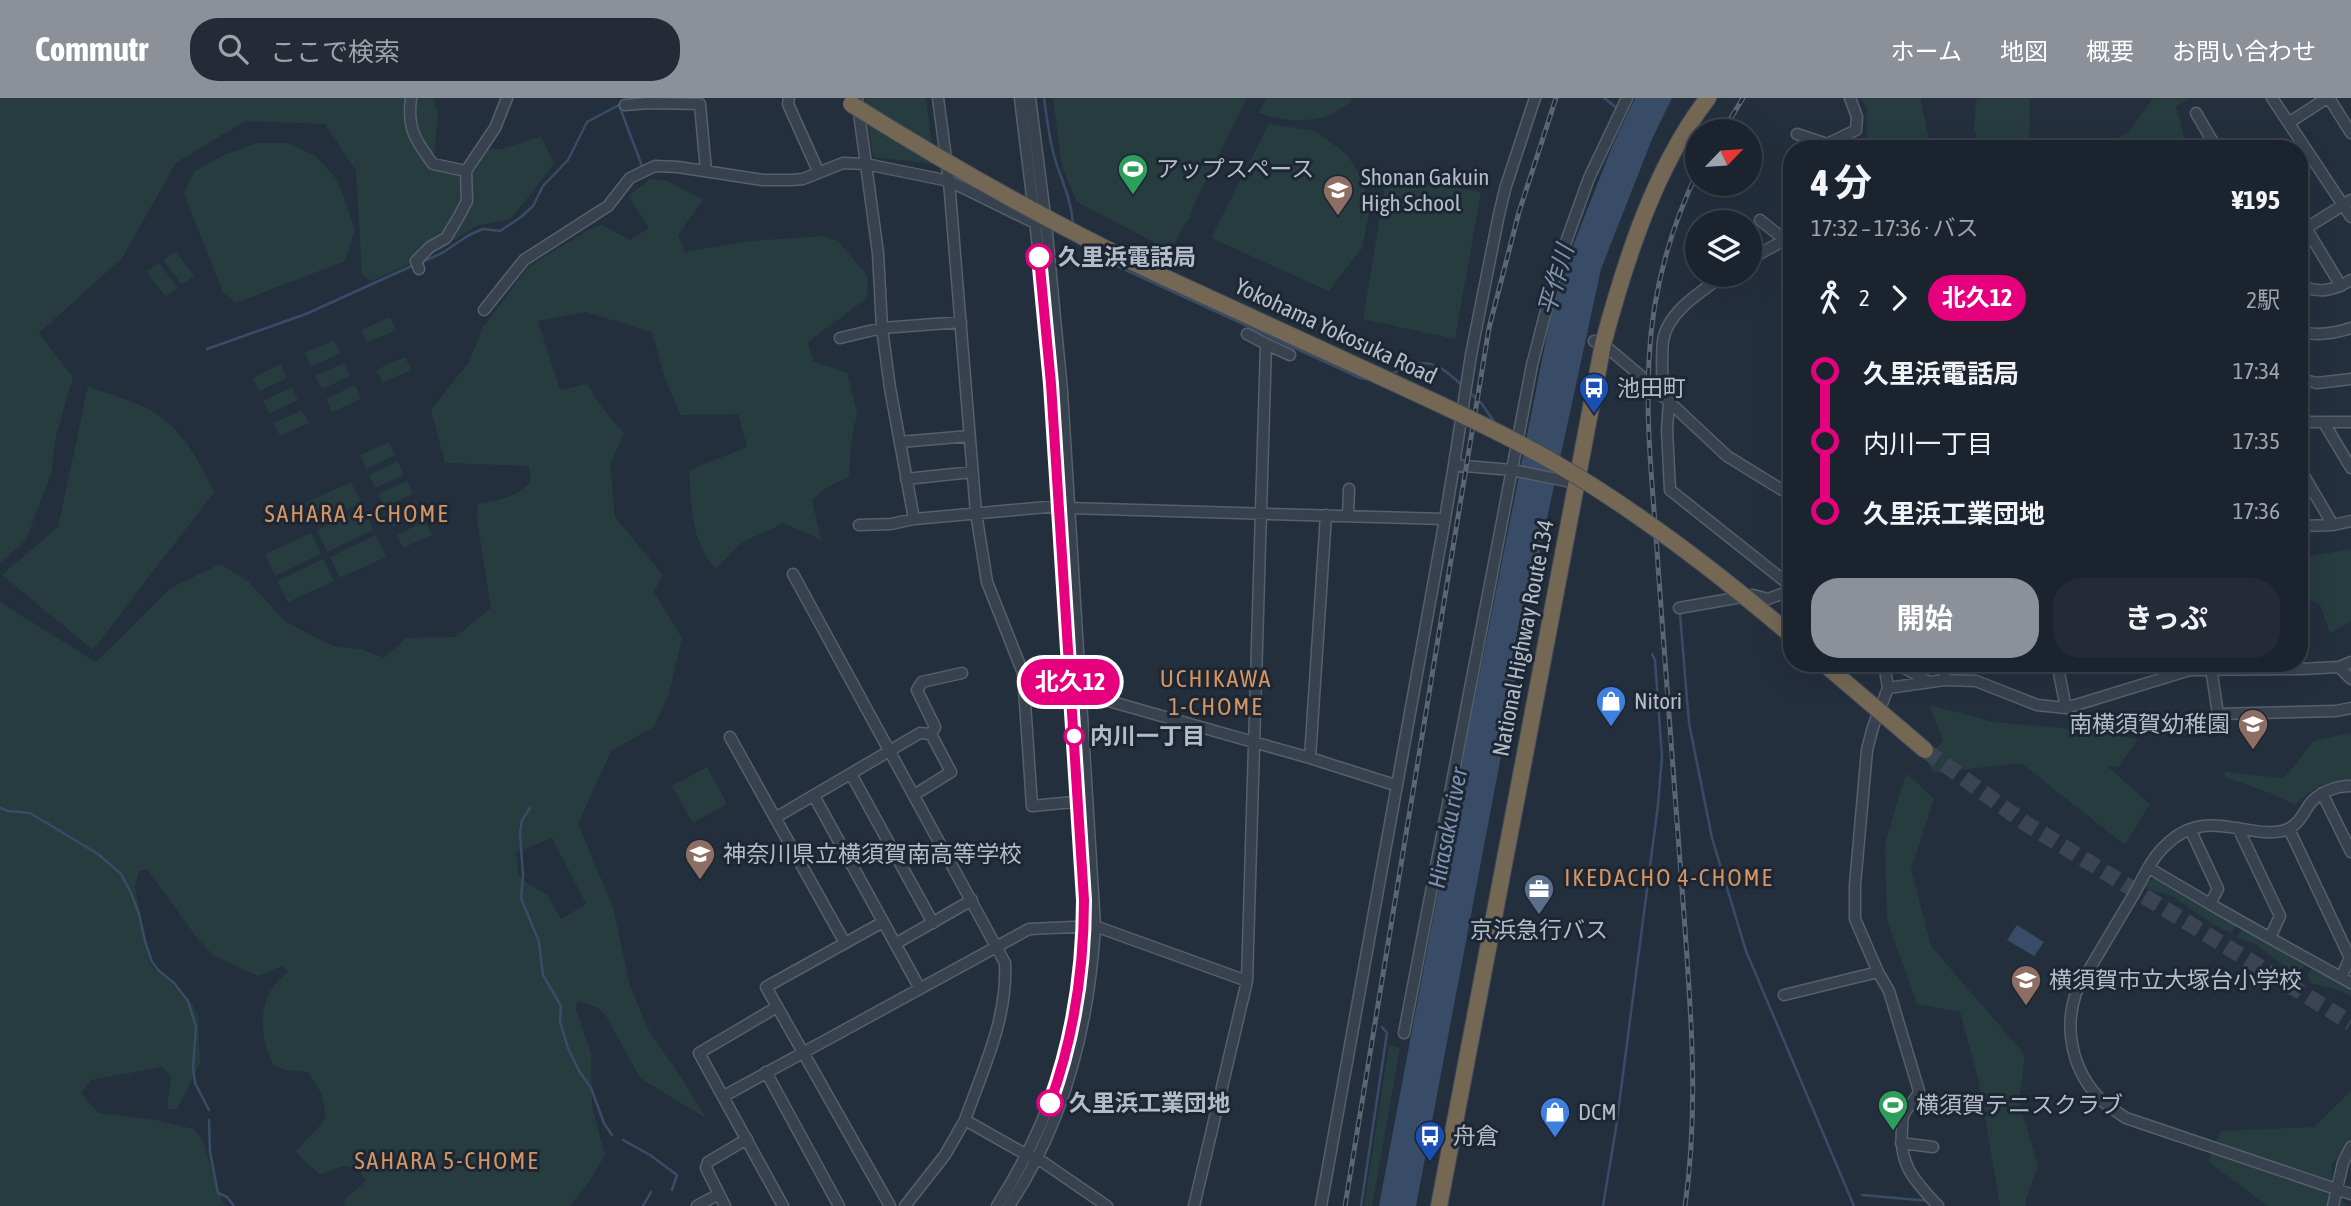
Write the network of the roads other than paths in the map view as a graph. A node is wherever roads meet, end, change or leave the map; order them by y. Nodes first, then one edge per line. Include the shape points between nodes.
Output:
1 (411, 98) edge
2 (507, 98) edge
3 (789, 98) edge
4 (842, 98) edge
5 (855, 98) edge
6 (938, 98) edge
7 (1020, 98) edge
8 (1030, 98) edge
9 (1535, 98) edge
10 (1695, 98) edge
11 (1708, 98) edge
12 (1850, 98) edge
13 (2273, 98) edge
14 (2328, 98) edge
15 (1626, 100) edge
16 (625, 105) dead end
17 (2196, 113) dead end
18 (2290, 122) junction
19 (2351, 133) edge
20 (1797, 134) dead end
21 (1812, 140) edge
22 (1838, 140) edge
23 (2212, 140) edge
24 (2303, 140) edge
25 (2308, 147) edge
26 (866, 164) junction
27 (466, 171) junction
28 (706, 171) junction
29 (819, 173) junction
30 (949, 181) junction
31 (2347, 202) edge
32 (2351, 217) edge
33 (1762, 221) edge
34 (1040, 223) junction
35 (2308, 227) edge
36 (1783, 234) edge
37 (2308, 237) edge
38 (1783, 241) edge
39 (1762, 253) edge
40 (419, 269) dead end
41 (2351, 280) edge
42 (2341, 286) junction
43 (1707, 287) edge
44 (2308, 289) edge
45 (484, 310) dead end
46 (961, 322) junction
47 (881, 328) junction
48 (2351, 328) edge
49 (2308, 332) edge
50 (1247, 334) dead end
51 (840, 338) dead end
52 (1599, 343) junction
53 (1266, 344) junction
54 (1290, 355) dead end
55 (2351, 379) edge
56 (2308, 381) edge
57 (1666, 399) junction
58 (2308, 422) edge
59 (2351, 422) edge
60 (2324, 423) junction
61 (969, 436) junction
62 (901, 442) junction
63 (1454, 465) junction
64 (2351, 468) edge
65 (1515, 470) junction
66 (972, 472) junction
67 (906, 479) junction
68 (1567, 481) junction
69 (2308, 483) edge
70 (1349, 489) dead end
71 (1783, 490) edge
72 (1064, 507) junction
73 (976, 513) junction
74 (1260, 513) junction
75 (1326, 515) junction
76 (1348, 516) junction
77 (914, 519) junction
78 (1445, 519) junction
79 (2351, 521) edge
80 (859, 525) dead end
81 (2333, 525) junction
82 (2308, 526) edge
83 (793, 574) dead end
84 (1783, 582) edge
85 (1783, 592) edge
86 (1679, 608) dead end
87 (1783, 620) edge
88 (1783, 628) edge
89 (2351, 663) edge
90 (2339, 667) junction
91 (2308, 669) edge
92 (1834, 672) edge
93 (1842, 672) edge
94 (1885, 672) edge
95 (1912, 672) edge
96 (1944, 672) edge
97 (2059, 672) edge
98 (2183, 672) edge
99 (2212, 672) edge
100 (962, 673) dead end
101 (2351, 679) edge
102 (1944, 680) junction
103 (1929, 682) junction
104 (1888, 688) junction
105 (1076, 692) junction
106 (2066, 708) junction
107 (2351, 708) edge
108 (931, 734) junction
109 (730, 737) dead end
110 (1254, 743) junction
111 (890, 751) junction
112 (1310, 758) junction
113 (851, 774) junction
114 (1395, 785) junction
115 (2351, 786) edge
116 (2322, 793) junction
117 (914, 795) junction
118 (814, 796) junction
119 (1083, 801) junction
120 (775, 818) junction
121 (2238, 828) junction
122 (2190, 829) junction
123 (2289, 829) junction
124 (2351, 852) edge
125 (2149, 868) junction
126 (972, 900) junction
127 (2210, 904) junction
128 (883, 922) junction
129 (933, 923) junction
130 (1089, 926) junction
131 (2270, 938) junction
132 (845, 943) junction
133 (895, 944) junction
134 (996, 945) junction
135 (1878, 972) junction
136 (2346, 980) edge
137 (1247, 981) junction
138 (919, 987) junction
139 (1784, 995) dead end
140 (777, 1007) junction
141 (1404, 1033) dead end
142 (802, 1052) junction
143 (766, 1072) junction
144 (723, 1096) junction
145 (965, 1120) junction
146 (747, 1139) junction
147 (1901, 1143) junction
148 (1933, 1147) dead end
149 (2351, 1147) edge
150 (1032, 1156) junction
151 (2336, 1189) junction
152 (719, 1194) junction
153 (2351, 1194) edge
154 (1105, 1205) edge
155 (697, 1206) edge
156 (726, 1206) edge
157 (783, 1206) edge
158 (839, 1206) edge
159 (890, 1206) edge
160 (905, 1206) edge
161 (997, 1206) edge
162 (1009, 1206) edge
163 (1194, 1206) edge
164 (1321, 1206) edge
165 (1429, 1206) edge
166 (1439, 1206) edge
167 (1938, 1206) edge
168 (2333, 1206) edge

1 - 27 street via 408,118 433,164
2 - 27 street via 495,128
3 - 29 street
4 - 88 highway, Yokohama Yokosuka Road, bridge via 954,167 1096,244 1549,460 1672,539
5 - 26 street
5 - 87 highway, Yokohama Yokosuka Road via 1097,237 1485,418 1551,454 1671,530
6 - 30 street
7 - 34 street
8 - 34 street
9 - 63 street via 1498,219
10 - 52 highway, National Highway Route 134 via 1640,200 1614,269
11 - 52 highway, National Highway Route 134 via 1649,204
12 - 22 street via 1856,130
13 - 18 street
14 - 18 street
14 - 19 street
15 - 65 street via 1589,178 1558,264 1532,365
16 - 28 street via 700,104
17 - 23 street
18 - 24 street
20 - 21 street
25 - 31 street
26 - 29 street via 843,163
26 - 30 street
26 - 47 street via 878,253
27 - 40 street via 467,201 446,238 416,261
28 - 29 street via 763,180 803,179
28 - 45 street via 655,166 630,178 608,206 524,260
30 - 34 street
30 - 46 street
31 - 32 street
31 - 35 street
33 - 36 street
34 - 72 street via 1062,391
37 - 42 street
38 - 39 street
41 - 42 street
42 - 44 street via 2327,291
43 - 57 street via 1667,329 1663,341
46 - 47 street
46 - 61 street
47 - 51 street
47 - 62 street
48 - 49 street via 2332,334
50 - 53 street
52 - 57 street
52 - 68 highway, National Highway Route 134
53 - 54 street
53 - 74 street
55 - 56 street
57 - 71 street via 1727,456
57 - 84 street via 1670,490
58 - 60 street
59 - 60 street
60 - 64 street
61 - 62 street
61 - 66 street
62 - 67 street
63 - 65 street
63 - 78 street
65 - 68 street
65 - 141 street
66 - 67 street
66 - 73 street
67 - 77 street
68 - 165 highway, National Highway Route 134
68 - 166 highway, National Highway Route 134
69 - 81 street
70 - 76 street
72 - 73 street
72 - 74 street
72 - 105 street
73 - 77 street
73 - 119 street via 987,582 1023,673 1032,806
74 - 75 street
74 - 110 street
75 - 76 street
75 - 112 street
76 - 78 street
77 - 80 street
78 - 114 street
79 - 81 street
81 - 82 street
83 - 111 street
85 - 86 street
89 - 90 street
90 - 91 street
90 - 101 street
92 - 93 highway, bridge via 1927,748
94 - 104 street
95 - 103 street
96 - 102 street
97 - 106 street
98 - 106 street
99 - 107 street via 2218,714
100 - 108 street via 922,682 917,690 935,727
102 - 103 street
102 - 106 street via 1976,681 2037,705
103 - 104 street
104 - 135 street via 1867,750 1854,885 1855,919
105 - 110 street
105 - 119 street
108 - 111 street via 920,733
108 - 117 street via 951,772
109 - 120 street
110 - 112 street
110 - 137 street
111 - 113 street
111 - 117 street
112 - 114 street
113 - 118 street
113 - 129 street
114 - 164 street
115 - 116 street
116 - 123 street
116 - 124 street
117 - 126 street
118 - 120 street
118 - 128 street
119 - 130 street
120 - 132 street
121 - 122 street via 2207,825
121 - 123 street
121 - 131 street via 2280,916
122 - 125 street via 2163,847
122 - 127 street via 2218,889
123 - 136 street via 2350,958
125 - 127 street
125 - 151 street via 2072,1004 2071,1045 2087,1084 2101,1101 2126,1118
126 - 129 street
126 - 134 street
127 - 131 street
128 - 132 street
128 - 133 street
129 - 133 street
130 - 134 street via 1029,929
130 - 137 street
130 - 150 street via 1090,984 1080,1038 1060,1105
131 - 136 street
132 - 140 street via 766,988
133 - 138 street
134 - 138 street
134 - 145 street via 1005,963 1001,1018
135 - 139 street
135 - 147 street via 1889,991 1919,1091 1903,1114
137 - 163 street
138 - 142 street
140 - 142 street
140 - 144 street via 699,1053
142 - 143 street
142 - 159 street
143 - 144 street
143 - 158 street
144 - 146 street
145 - 150 street
145 - 160 street via 945,1155
146 - 152 street via 708,1162 706,1168
146 - 157 street
147 - 148 street
147 - 167 street via 1910,1174
149 - 151 street
150 - 154 street
150 - 161 street
150 - 162 street
151 - 153 street
151 - 168 street
152 - 155 street
152 - 156 street

